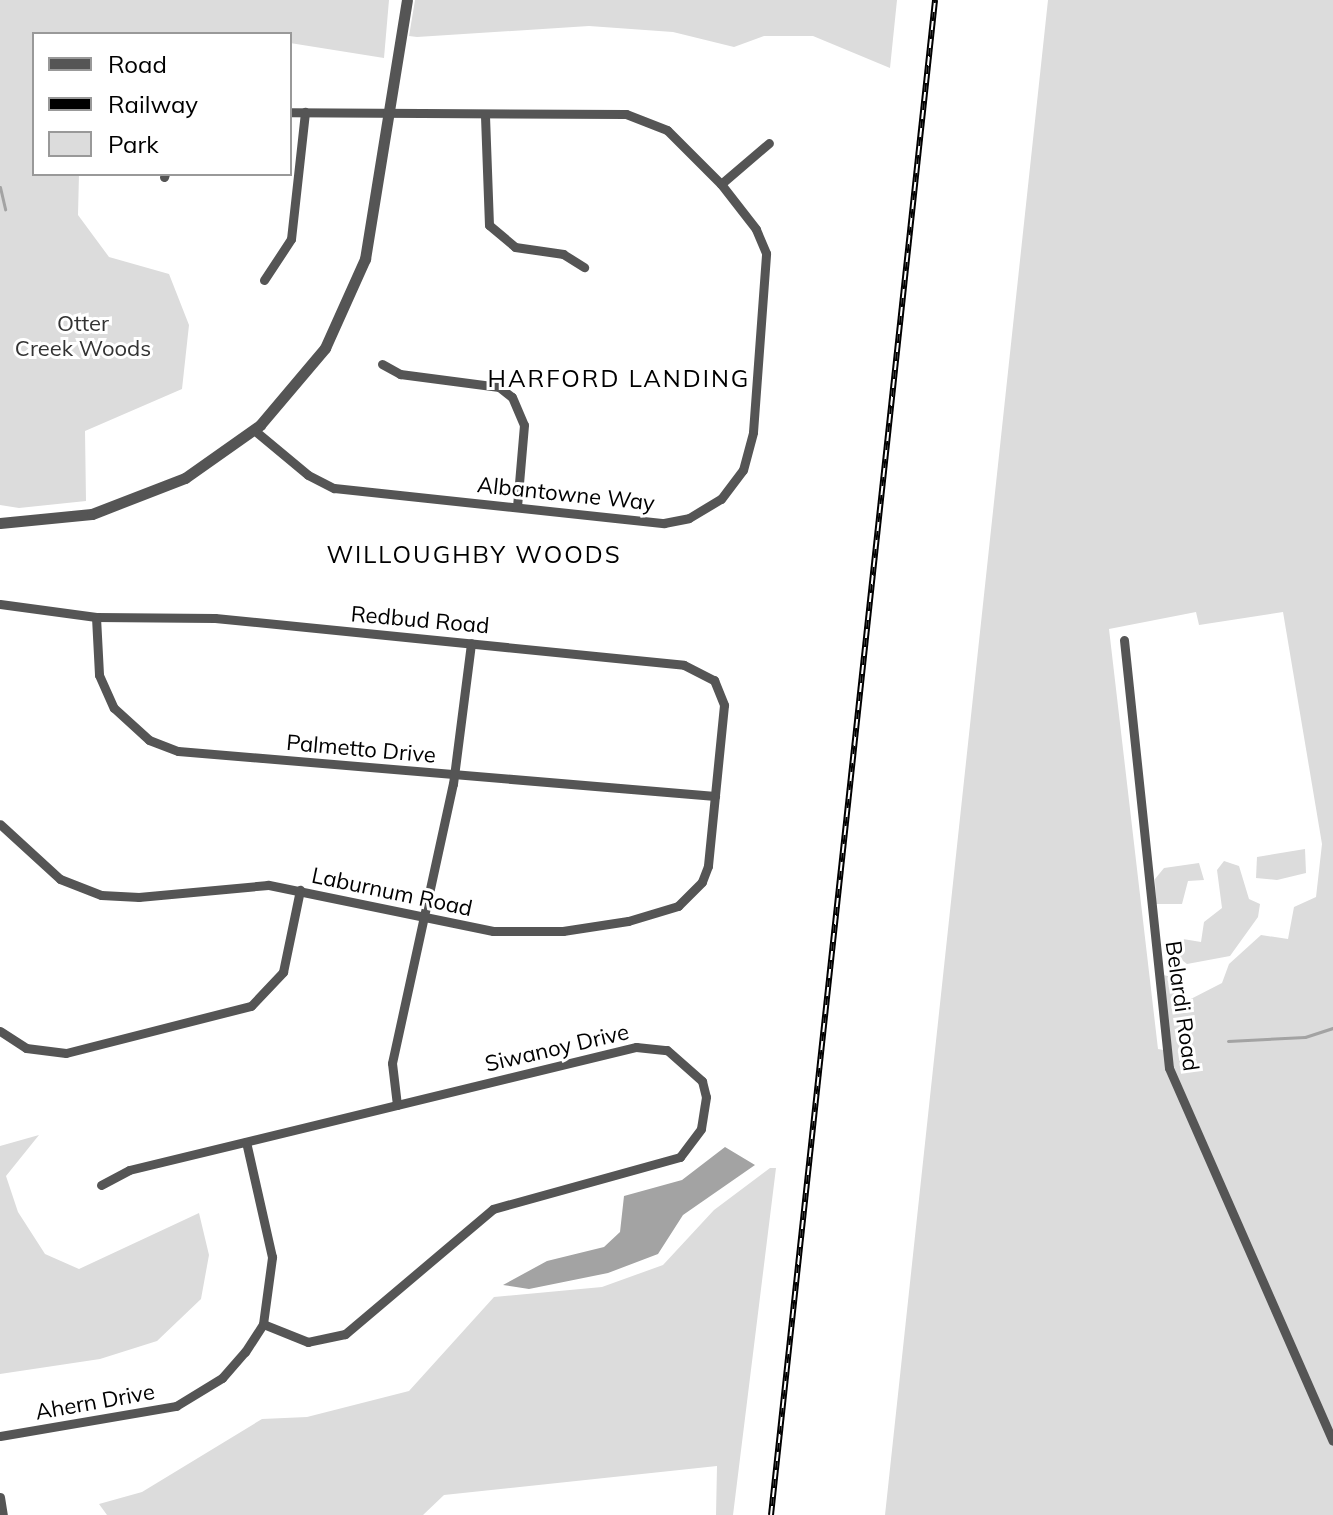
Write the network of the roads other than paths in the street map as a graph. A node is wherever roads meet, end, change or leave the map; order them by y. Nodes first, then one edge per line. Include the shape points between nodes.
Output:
1 (407, 0) edge
2 (292, 112) edge
3 (305, 112) junction
4 (392, 116) junction
5 (485, 116) junction
6 (769, 143) dead end
7 (721, 184) junction
8 (584, 267) dead end
9 (264, 280) dead end
10 (382, 364) dead end
11 (254, 430) junction
12 (517, 506) junction
13 (0, 523) edge
14 (0, 604) edge
15 (96, 617) junction
16 (1124, 640) dead end
17 (471, 643) junction
18 (455, 775) junction
19 (715, 796) junction
20 (0, 824) edge
21 (300, 890) junction
22 (425, 918) junction
23 (0, 1031) edge
24 (397, 1105) junction
25 (246, 1142) junction
26 (101, 1185) dead end
27 (263, 1324) junction
28 (0, 1436) edge
29 (1333, 1441) edge
30 (0, 1497) edge
31 (3, 1515) edge

1 - 4 street
2 - 3 street, Albantowne Way
3 - 4 street, Albantowne Way
3 - 9 street via 291,239
4 - 5 street, Albantowne Way
4 - 11 street via 368,246 351,298 325,348
5 - 7 street, Albantowne Way via 640,116 678,137
5 - 8 street via 489,225 515,247 563,254
6 - 7 street
7 - 12 street, Albantowne Way via 756,229 768,265 750,451 735,485 706,510 664,523
10 - 12 street via 400,374 499,387 512,397 524,425
11 - 12 street, Albantowne Way via 308,475 334,488
11 - 13 street via 185,478 129,503 92,514
14 - 15 street, Redbud Road
15 - 17 street, Redbud Road via 215,618
15 - 18 street, Palmetto Drive via 95,654 105,694 122,719 162,746
16 - 29 street, Belardi Road via 1169,1068
17 - 18 street
17 - 19 street, Redbud Road via 684,665 706,674 718,685 724,705
18 - 19 street, Palmetto Drive
18 - 22 street
19 - 22 street, Laburnum Road via 702,882 678,906 528,933
20 - 21 street, Laburnum Road via 52,874 101,895 139,897 222,886
21 - 22 street, Laburnum Road
21 - 23 street via 283,972 251,1006 66,1053 26,1048
22 - 24 street via 392,1063
24 - 25 street, Siwanoy Drive
24 - 27 street, Siwanoy Drive via 652,1046 691,1067 706,1097 701,1129 680,1157 493,1209 345,1334 308,1342
25 - 26 street, Siwanoy Drive via 129,1170
25 - 27 street, Ahern Drive via 272,1257
27 - 28 street, Ahern Drive via 222,1378 176,1406
30 - 31 street

